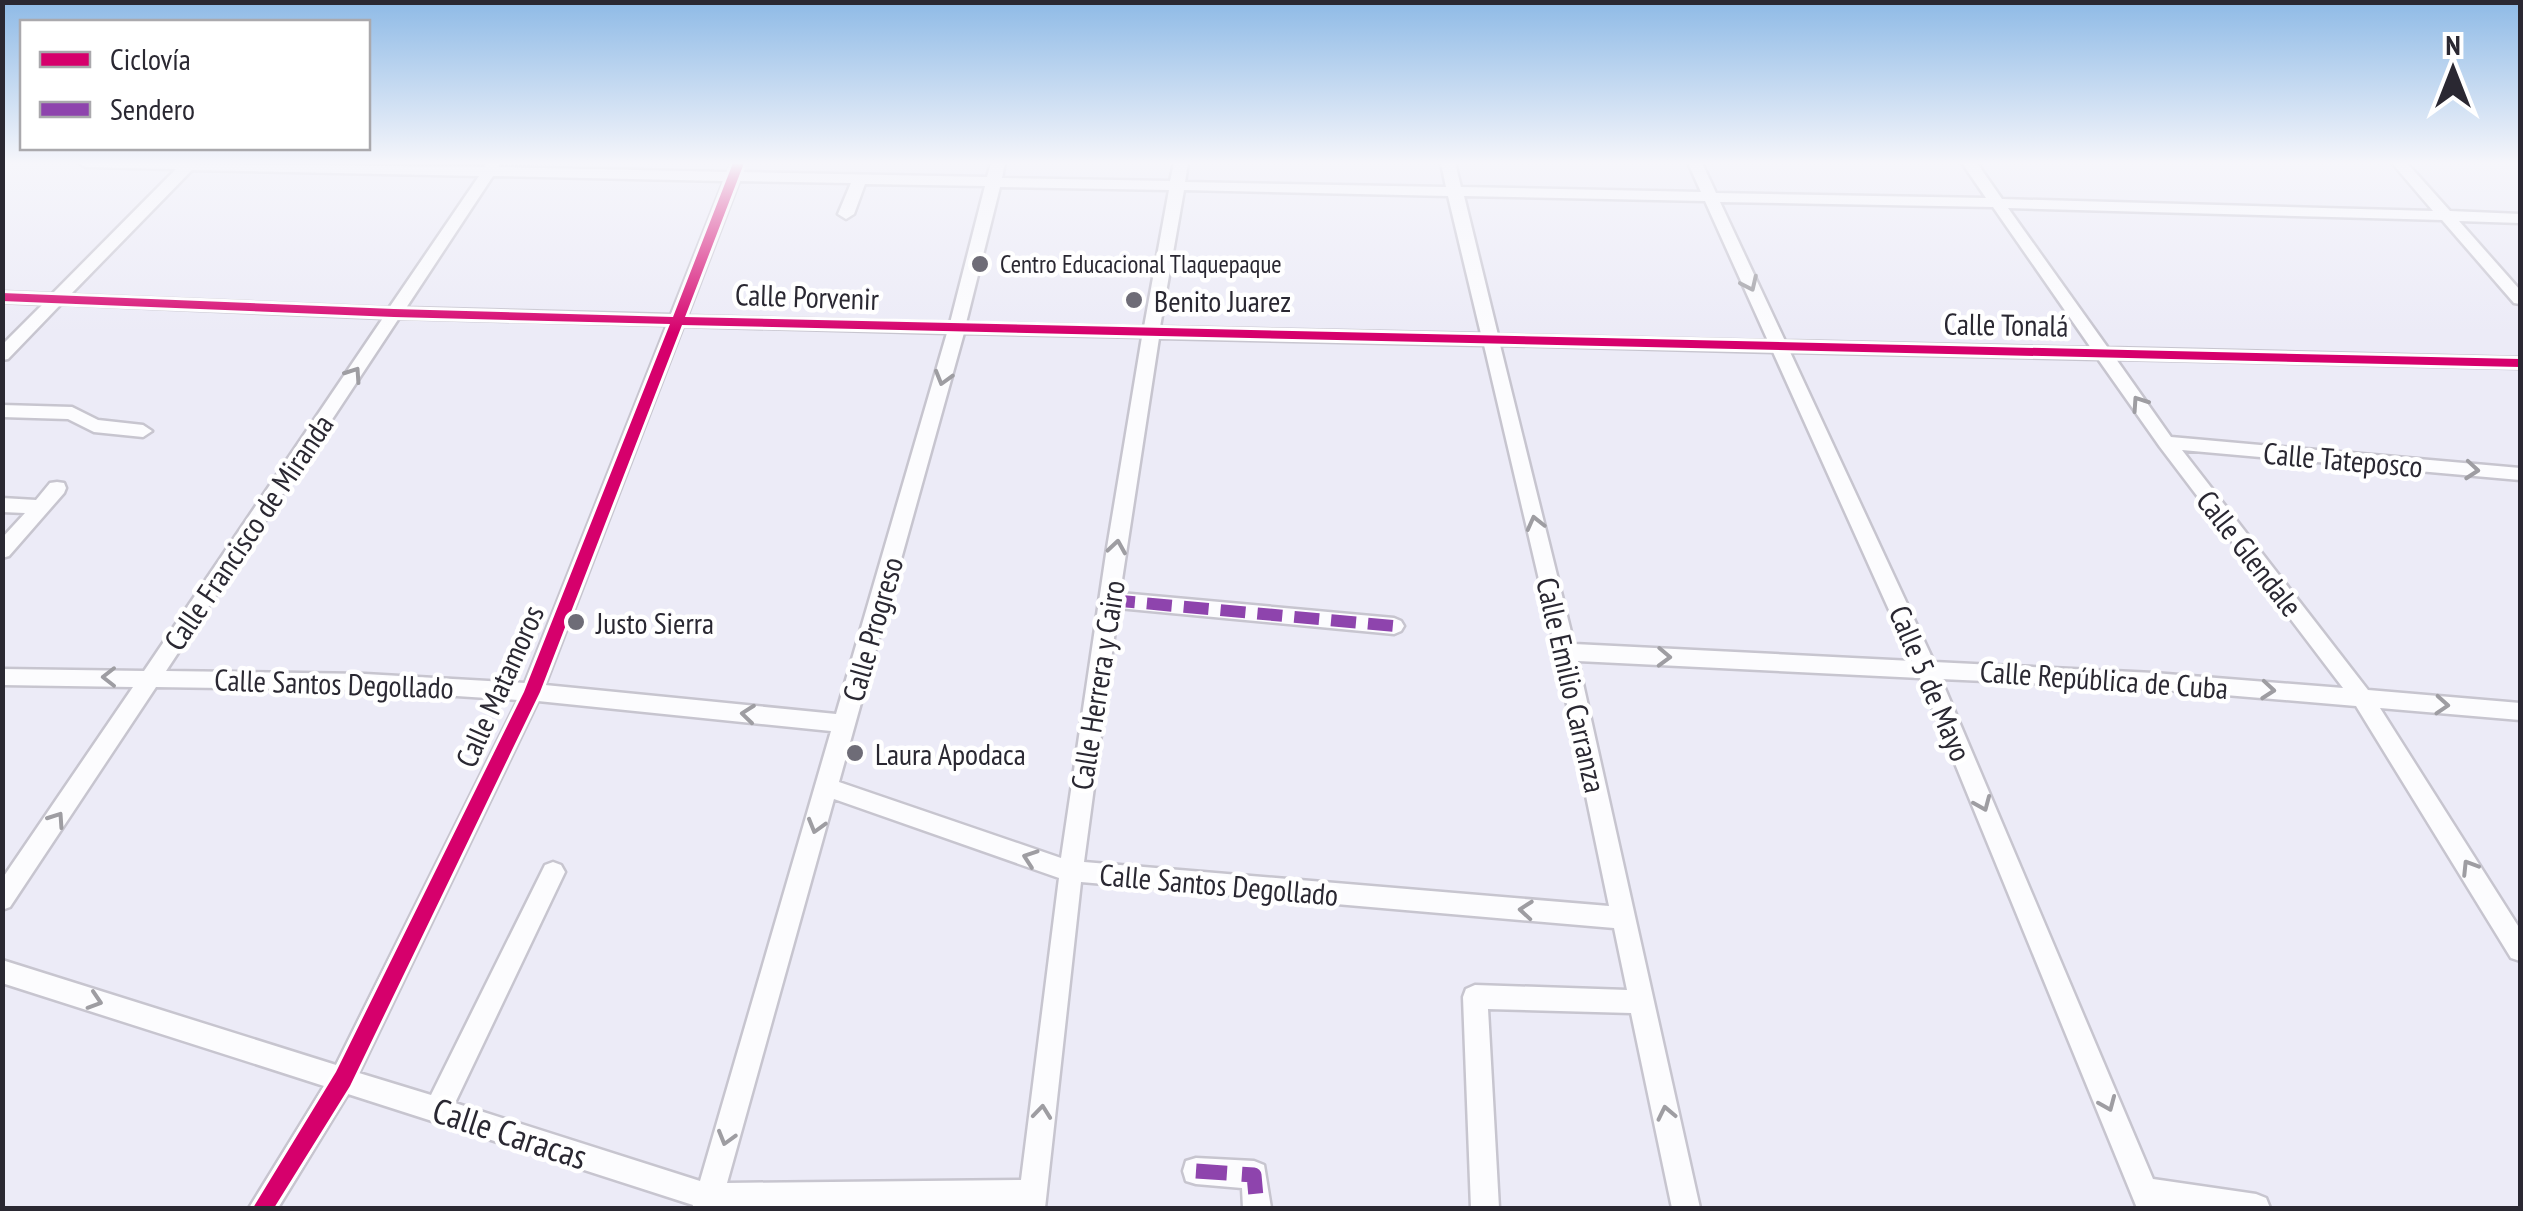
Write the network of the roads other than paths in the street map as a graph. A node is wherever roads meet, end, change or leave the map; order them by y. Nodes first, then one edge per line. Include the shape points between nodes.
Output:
1 (135, 220) edge
2 (457, 220) edge
3 (716, 220) edge
4 (984, 220) edge
5 (1171, 220) edge
6 (1463, 220) edge
7 (1720, 220) edge
8 (2009, 220) edge
9 (2450, 220) edge
10 (2, 297) edge
11 (58, 298) junction
12 (2520, 299) edge
13 (394, 313) junction
14 (676, 319) junction
15 (957, 328) junction
16 (1150, 332) junction
17 (1491, 340) junction
18 (1779, 346) junction
19 (2106, 354) junction
20 (2, 355) edge
21 (2520, 362) edge
22 (2, 411) edge
23 (143, 430) dead end
24 (2166, 443) junction
25 (2520, 474) edge
26 (57, 488) dead end
27 (2, 506) edge
28 (42, 506) junction
29 (2, 551) edge
30 (1110, 600) junction
31 (1394, 626) dead end
32 (1566, 652) junction
33 (1926, 668) junction
34 (2, 677) edge
35 (151, 677) junction
36 (532, 692) junction
37 (2362, 699) junction
38 (2520, 711) edge
39 (845, 724) junction
40 (827, 788) junction
41 (1069, 871) junction
42 (553, 872) dead end
43 (2, 900) edge
44 (1624, 918) junction
45 (2520, 950) edge
46 (2, 971) edge
47 (1642, 1002) junction
48 (343, 1079) junction
49 (438, 1110) junction
50 (1196, 1171) dead end
51 (2148, 1200) edge
52 (1032, 1201) edge
53 (708, 1203) edge
54 (263, 1208) edge
55 (1257, 1208) edge
56 (1485, 1208) edge
57 (1686, 1208) edge
58 (2256, 1208) edge

1 - 11 street
2 - 13 street, Calle Francisco de Miranda
3 - 14 street, Calle Matamoros
4 - 15 street, Calle Progreso
5 - 16 street, Calle Herrera y Cairo
6 - 17 street, Calle Emilio Carranza
7 -> 18 street, Calle 5 de Mayo
8 - 19 street, Calle Glendale
9 - 12 street
10 - 11 street, Calle Porvenir
11 - 13 street, Calle Porvenir
11 - 20 street
13 - 14 street, Calle Porvenir
35 -> 13 street, Calle Francisco de Miranda
14 - 15 street, Calle Porvenir
14 - 36 street, Calle Matamoros
15 - 16 street, Calle Porvenir
15 -> 39 street, Calle Progreso
16 - 17 street, Calle Porvenir
30 -> 16 street, Calle Herrera y Cairo
17 - 18 street, Calle Tonalá
32 -> 17 street, Calle Emilio Carranza
18 - 19 street, Calle Tonalá
18 - 33 street, Calle 5 de Mayo
19 - 21 street, Calle Tonalá
24 -> 19 street, Calle Glendale
22 - 23 street via 72,414 94,426
24 -> 25 street, Calle Tateposco
24 - 37 street, Calle Glendale
26 - 28 street
27 - 28 street
28 - 29 street
30 - 31 street
30 - 41 street, Calle Herrera y Cairo
32 -> 33 street, Calle República de Cuba
32 - 44 street, Calle Emilio Carranza
33 -> 37 street, Calle República de Cuba
33 -> 51 street, Calle 5 de Mayo
35 -> 34 street, Calle Santos Degollado
35 - 36 street, Calle Santos Degollado
43 -> 35 street, Calle Francisco de Miranda
39 -> 36 street, Calle Santos Degollado
36 - 48 street, Calle Matamoros
37 -> 38 street, Calle República de Cuba
45 -> 37 street, Calle Glendale
39 - 40 street, Calle Progreso
41 -> 40 street, Calle Santos Degollado
40 -> 53 street, Calle Progreso
44 -> 41 street, Calle Santos Degollado
52 -> 41 street, Calle Herrera y Cairo
42 - 49 street
44 - 47 street, Calle Emilio Carranza
46 -> 48 street, Calle Caracas
47 - 56 street via 1476,997
57 -> 47 street, Calle Emilio Carranza
48 - 49 street, Calle Caracas
48 - 54 street, Calle Matamoros
49 - 53 street, Calle Caracas
50 - 55 street via 1254,1175
51 - 58 street
52 - 53 street, Calle Caracas

